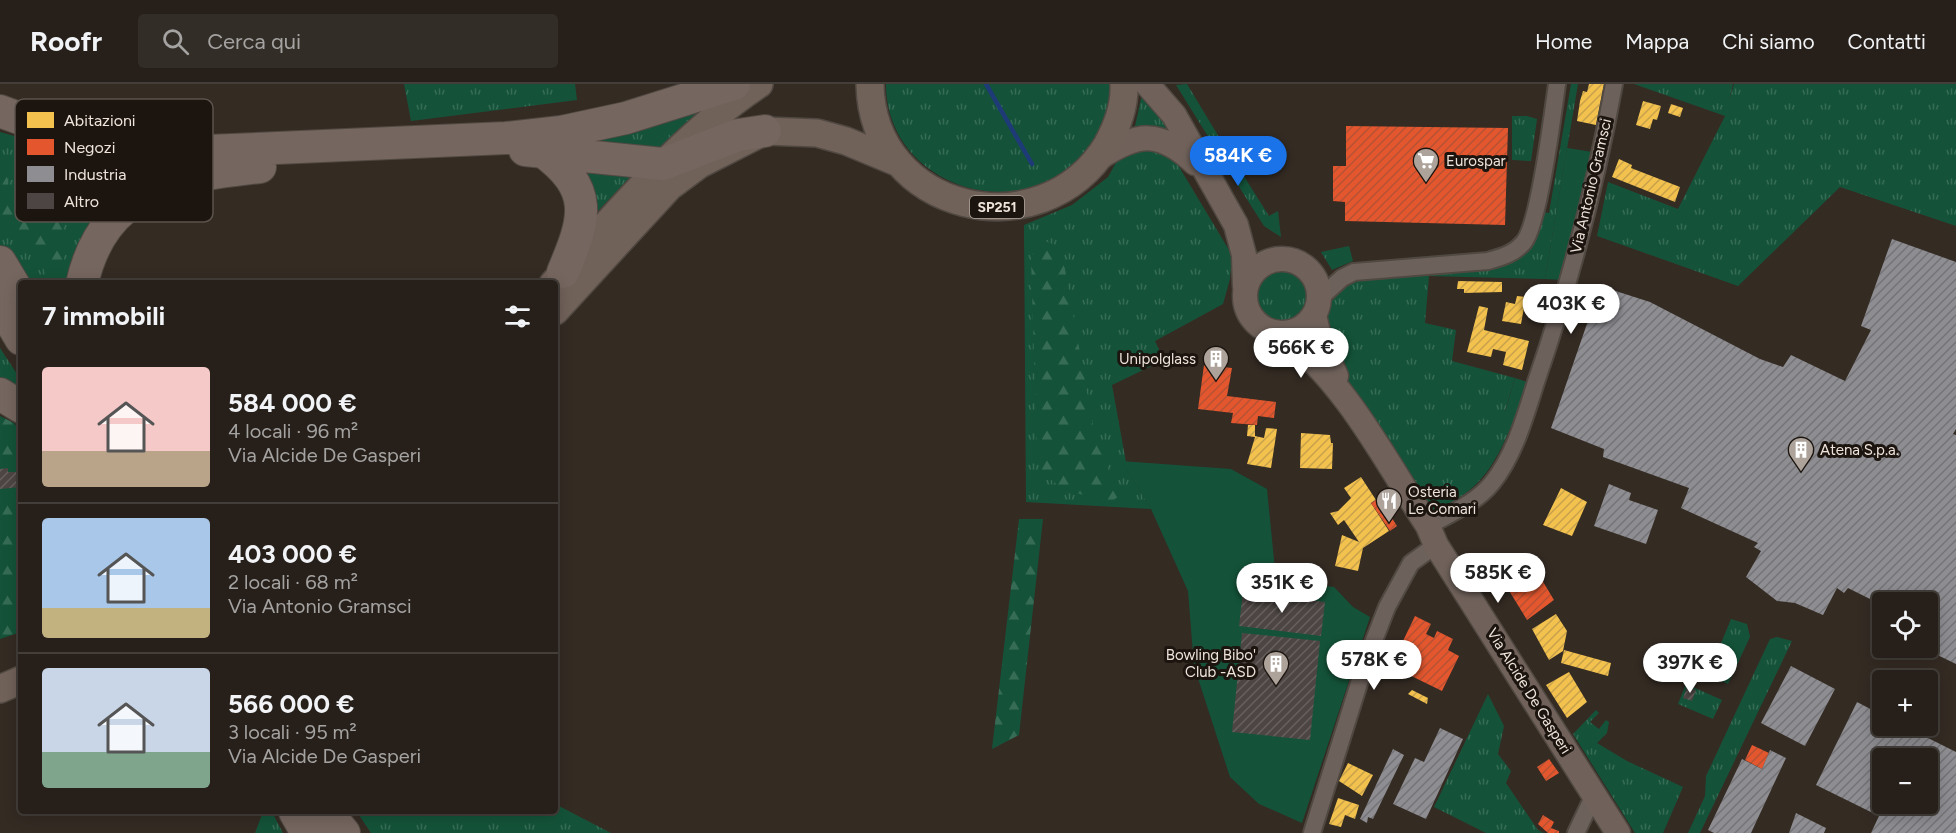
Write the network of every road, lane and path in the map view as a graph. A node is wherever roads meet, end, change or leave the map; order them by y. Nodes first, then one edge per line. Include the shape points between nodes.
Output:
1 (734, 84) edge
2 (759, 84) edge
3 (870, 84) edge
4 (1124, 84) edge
5 (1147, 84) edge
6 (1557, 84) edge
7 (1614, 84) edge
8 (0, 111) edge
9 (15, 116) edge
10 (765, 131) junction
11 (213, 150) edge
12 (541, 150) junction
13 (1099, 158) junction
14 (899, 163) junction
15 (663, 164) junction
16 (1203, 171) junction
17 (213, 174) edge
18 (109, 222) edge
19 (1236, 225) junction
20 (1278, 258) junction
21 (0, 262) edge
22 (558, 278) edge
23 (83, 280) edge
24 (1245, 286) junction
25 (18, 292) edge
26 (0, 304) edge
27 (1317, 307) junction
28 (558, 308) edge
29 (1281, 333) junction
30 (18, 334) edge
31 (0, 394) edge
32 (1344, 398) junction
33 (18, 405) edge
34 (1432, 535) junction
35 (18, 681) edge
36 (0, 689) edge
37 (1594, 795) junction
38 (296, 814) edge
39 (321, 814) edge
40 (329, 814) edge
41 (308, 833) edge
42 (332, 833) edge
43 (344, 833) edge
44 (1312, 833) edge
45 (1576, 833) edge
46 (1618, 833) edge

1 - 11 highway via 626,118 561,132 506,138
2 - 15 main road
3 - 14 main road, SP251 via 875,120
4 - 13 main road, SP251 via 1120,113
5 - 16 main road, SP251 via 1174,115
6 - 27 street via 1534,218 1516,250 1488,261 1354,272 1342,278
7 - 34 street, Via Antonio Gramsci via 1577,251 1552,336 1511,448 1484,492
8 - 9 highway
10 - 14 main road via 817,134 846,141
10 - 15 highway via 738,135
10 - 28 main road via 700,164 669,187
12 - 15 highway
12 - 17 highway via 381,155
12 - 22 highway via 561,164 575,184 581,205 580,230
13 - 14 main road, SP251 via 1076,181 1048,198 1017,207 984,208 952,200 923,185
13 - 16 main road, SP251 via 1128,141 1161,140 1176,145
15 - 22 main road
16 - 19 main road, SP251
18 - 23 highway via 95,242
19 - 20 main road
19 - 24 main road via 1244,255
20 - 24 main road via 1254,270
20 - 27 main road via 1299,262 1311,272 1318,284
21 - 25 highway
24 - 29 main road via 1245,306 1254,322
26 - 30 highway
27 - 29 main road via 1304,327
27 - 32 main road, Via Alcide De Gasperi via 1320,341
29 - 32 main road, Via Alcide De Gasperi via 1300,348
31 - 33 highway
32 - 34 main road, Via Alcide De Gasperi
34 - 37 main road, Via Alcide De Gasperi
34 - 44 street, Via Antonio Gramsci via 1387,607
35 - 36 main road
37 - 45 street
37 - 46 main road, Via Alcide De Gasperi
38 - 41 highway
39 - 42 highway
40 - 43 highway

